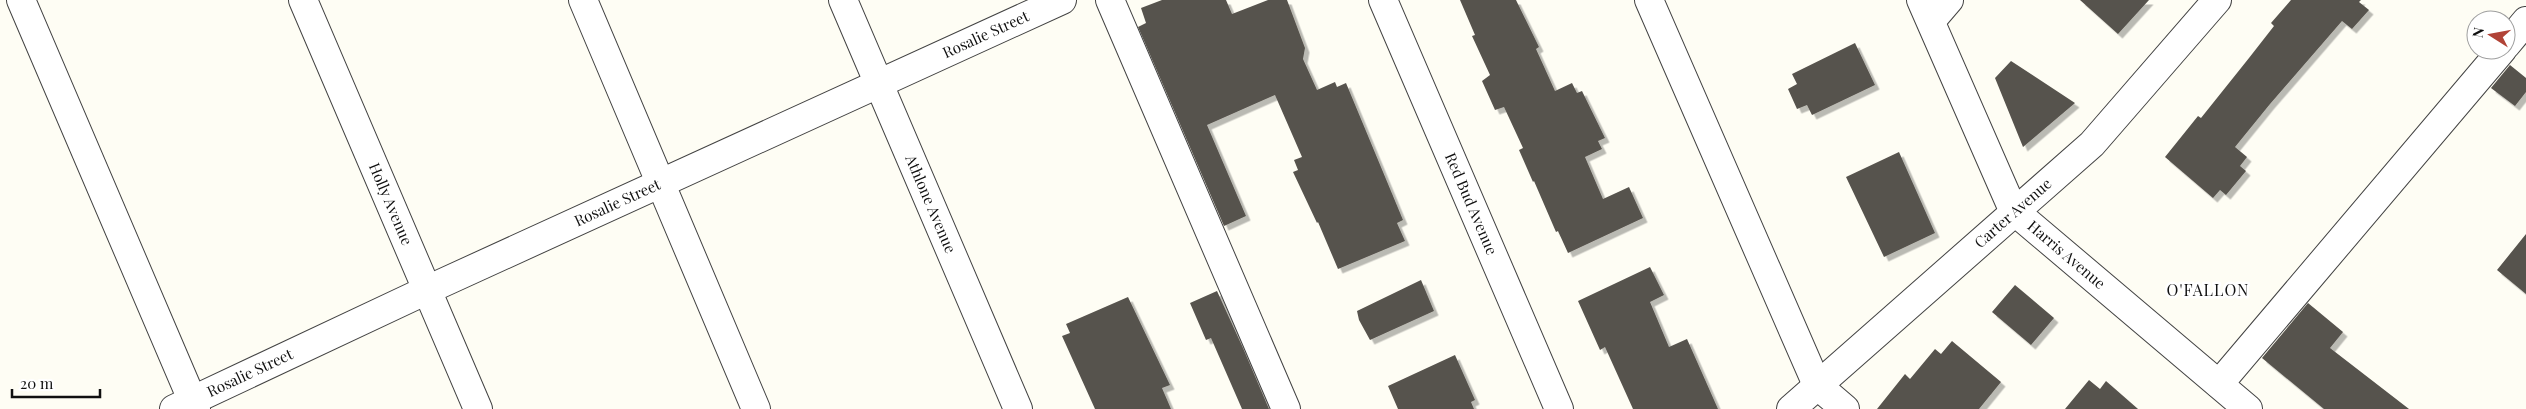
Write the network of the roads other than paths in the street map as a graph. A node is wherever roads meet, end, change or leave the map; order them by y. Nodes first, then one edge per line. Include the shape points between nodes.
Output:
1 (21, 0) edge
2 (302, 0) edge
3 (582, 0) edge
4 (842, 0) edge
5 (1062, 0) edge
6 (1110, 0) edge
7 (1383, 0) edge
8 (1650, 0) edge
9 (1949, 0) edge
10 (2217, 0) edge
11 (1926, 11) edge
12 (2526, 21) edge
13 (2516, 33) edge
14 (2494, 60) edge
15 (878, 84) junction
16 (661, 183) junction
17 (2013, 210) junction
18 (427, 290) junction
19 (2219, 384) junction
20 (1817, 385) junction
21 (187, 406) edge
22 (478, 409) edge
23 (756, 409) edge
24 (1018, 409) edge
25 (1286, 409) edge
26 (1559, 409) edge
27 (1791, 409) edge
28 (1845, 409) edge
29 (2248, 409) edge

1 - 21 street
2 - 18 street, Holly Avenue
3 - 16 street
4 - 15 street, Athlone Avenue
5 - 15 street, Rosalie Street
6 - 25 street
7 - 26 street, Red Bud Avenue
8 - 20 street
9 - 11 street
10 - 17 street, Carter Avenue via 2092,144
11 - 17 street, Harris Avenue
12 - 13 street
14 - 19 street
15 - 16 street, Rosalie Street
15 - 24 street, Athlone Avenue
16 - 18 street, Rosalie Street
16 - 23 street
17 - 19 street, Harris Avenue
17 - 20 street, Carter Avenue
18 - 21 street, Rosalie Street
18 - 22 street, Holly Avenue
19 - 29 street, Harris Avenue
20 - 27 street, Carter Avenue
20 - 28 street

